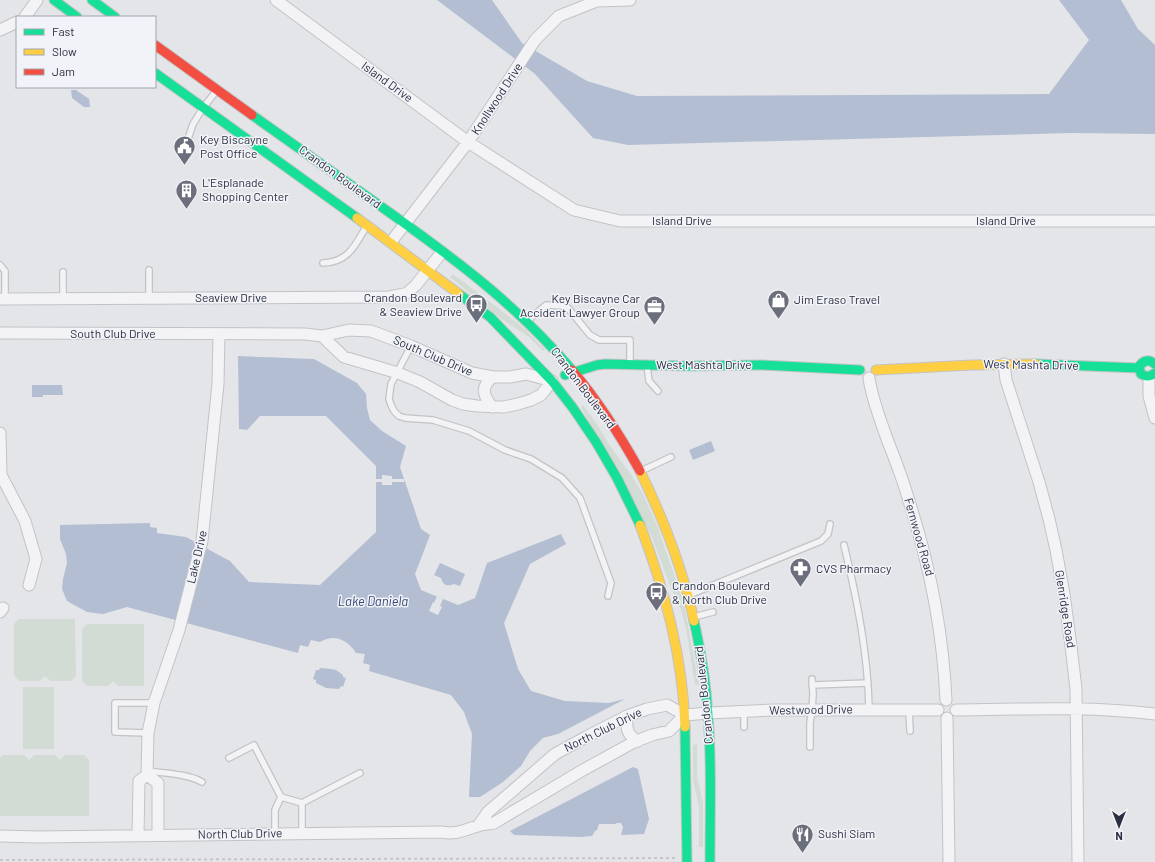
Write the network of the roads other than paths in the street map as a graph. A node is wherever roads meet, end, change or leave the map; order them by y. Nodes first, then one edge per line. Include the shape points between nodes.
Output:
1 (37, 0) edge
2 (54, 0) edge
3 (92, 0) edge
4 (276, 0) edge
5 (630, 0) edge
6 (26, 16) edge
7 (76, 16) edge
8 (114, 16) edge
9 (16, 22) edge
10 (0, 30) edge
11 (156, 46) edge
12 (156, 74) edge
13 (218, 90) junction
14 (203, 108) junction
15 (187, 142) dead end
16 (468, 142) junction
17 (1155, 221) edge
18 (405, 224) junction
19 (368, 225) junction
20 (391, 242) junction
21 (442, 252) junction
22 (323, 263) dead end
23 (0, 265) edge
24 (428, 269) junction
25 (149, 270) dead end
26 (63, 272) dead end
27 (63, 298) junction
28 (149, 298) junction
29 (2, 299) edge
30 (528, 321) junction
31 (0, 334) edge
32 (219, 334) junction
33 (322, 336) junction
34 (411, 346) junction
35 (1004, 364) junction
36 (1155, 364) edge
37 (630, 365) junction
38 (864, 365) junction
39 (647, 366) junction
40 (1139, 368) junction
41 (574, 371) junction
42 (398, 373) junction
43 (872, 374) junction
44 (1152, 375) edge
45 (493, 377) junction
46 (552, 381) junction
47 (658, 391) dead end
48 (492, 407) junction
49 (1155, 418) edge
50 (0, 433) edge
51 (671, 456) dead end
52 (640, 471) junction
53 (0, 475) edge
54 (830, 524) dead end
55 (844, 545) dead end
56 (29, 585) dead end
57 (688, 595) junction
58 (608, 596) dead end
59 (713, 612) dead end
60 (694, 617) junction
61 (868, 683) junction
62 (946, 700) junction
63 (154, 703) junction
64 (869, 709) junction
65 (1077, 709) junction
66 (812, 710) junction
67 (909, 710) junction
68 (938, 710) junction
69 (956, 710) junction
70 (708, 712) junction
71 (744, 712) junction
72 (1155, 714) edge
73 (685, 715) junction
74 (627, 716) junction
75 (948, 718) junction
76 (744, 727) dead end
77 (910, 731) dead end
78 (148, 733) junction
79 (638, 741) junction
80 (810, 747) dead end
81 (229, 758) dead end
82 (148, 773) junction
83 (360, 773) dead end
84 (202, 782) dead end
85 (281, 797) junction
86 (302, 804) junction
87 (478, 826) junction
88 (302, 833) junction
89 (274, 834) junction
90 (138, 835) junction
91 (158, 835) junction
92 (0, 836) edge
93 (687, 860) edge
94 (710, 862) edge
95 (949, 862) edge
96 (1078, 862) edge

1 - 6 street
2 - 7 main road
3 - 8 main road
4 - 16 street, Island Drive
5 - 16 street, Knollwood Drive via 596,1 559,16 535,40
9 - 10 street
11 - 13 main road, Crandon Boulevard
12 - 14 main road, Crandon Boulevard
13 - 14 lane
13 - 18 main road, Crandon Boulevard
14 - 15 lane via 193,124
14 - 19 main road, Crandon Boulevard
16 - 17 street, Island Drive via 574,210 620,221
16 - 18 street, Knollwood Drive
18 - 20 street, Knollwood Drive
18 - 21 main road, Crandon Boulevard
19 - 20 main road, Crandon Boulevard
19 - 22 lane via 347,256 337,262
20 - 24 main road, Crandon Boulevard
21 - 24 street, Seaview Drive
21 - 30 main road, Crandon Boulevard via 481,280
23 - 29 lane via 5,271
24 - 28 street, Seaview Drive via 407,293 389,297
24 - 46 main road, Crandon Boulevard via 490,317
25 - 28 lane
26 - 27 lane
27 - 28 street, Seaview Drive
27 - 29 street, Seaview Drive
30 - 37 lane via 546,305 568,308 590,335 599,340 630,340
30 - 41 main road, Crandon Boulevard
31 - 32 street, South Club Drive
32 - 33 street, South Club Drive
32 - 63 street, Lake Drive via 218,384 202,541 180,630
33 - 34 street, South Club Drive via 349,330 371,331
33 - 42 street via 344,357
34 - 42 lane
34 - 45 street, South Club Drive via 472,373
35 - 40 main road, West Mashta Drive
35 - 43 main road, West Mashta Drive via 938,366
35 - 65 street, Glenridge Road via 1006,380 1039,482 1056,550 1071,646
36 - 40 main road via 1147,360
37 - 39 main road, West Mashta Drive
37 - 41 main road, West Mashta Drive via 596,365
38 - 39 main road, West Mashta Drive
38 - 43 main road via 875,366
38 - 43 main road via 862,375 865,378
39 - 47 lane via 649,381
40 - 44 main road via 1144,376
41 - 46 main road, West Mashta Drive
41 - 52 main road, Crandon Boulevard
42 - 48 street via 462,404
42 - 58 lane via 392,384 389,399 394,411 400,416 433,420 469,431 505,450 531,459 562,478 580,498 611,583
43 - 62 street, Fernwood Road via 872,393 910,502 932,587 943,655
44 - 49 street via 1149,396
45 - 46 street, South Club Drive via 526,374
45 - 48 street via 486,382 484,389
46 - 48 street via 541,395 531,400 504,407
46 - 73 main road, Crandon Boulevard via 596,442 636,516 664,593 674,631
50 - 53 street
51 - 52 lane
52 - 57 main road, Crandon Boulevard via 661,517
53 - 56 street via 25,521 36,559
54 - 57 lane via 828,534 821,541
55 - 61 lane via 856,592
57 - 60 main road, Crandon Boulevard
59 - 60 lane
60 - 70 main road, Crandon Boulevard
61 - 64 lane
61 - 66 lane via 812,682
62 - 68 street via 940,704
62 - 69 street via 954,703
63 - 78 street, Lake Drive
63 - 78 lane via 115,703 115,732
64 - 66 street, Westwood Drive
64 - 67 street, Westwood Drive
65 - 69 street
65 - 72 street
65 - 96 street, Glenridge Road
66 - 71 street, Westwood Drive
66 - 80 lane
67 - 68 street, Westwood Drive
67 - 77 lane
68 - 75 street via 942,717
69 - 75 street via 954,715
70 - 71 street, Westwood Drive
70 - 73 street, Westwood Drive
70 - 94 main road, Crandon Boulevard
71 - 76 lane
73 - 74 street, North Club Drive via 666,705
73 - 79 street, North Club Drive via 669,731
73 - 93 main road, Crandon Boulevard
74 - 79 street via 628,733
74 - 87 street, North Club Drive via 555,754 488,812
75 - 95 street
78 - 82 street, Lake Drive
79 - 87 street, North Club Drive via 583,770 494,823
81 - 85 lane via 254,745
82 - 84 lane via 180,774
82 - 90 street via 139,781
82 - 91 street via 158,783
83 - 86 lane
85 - 86 lane
85 - 89 lane via 274,810
86 - 88 lane
87 - 88 street, North Club Drive via 462,832 448,833
88 - 89 street, North Club Drive
89 - 91 street, North Club Drive
90 - 91 street, North Club Drive
90 - 92 street, North Club Drive via 38,838

